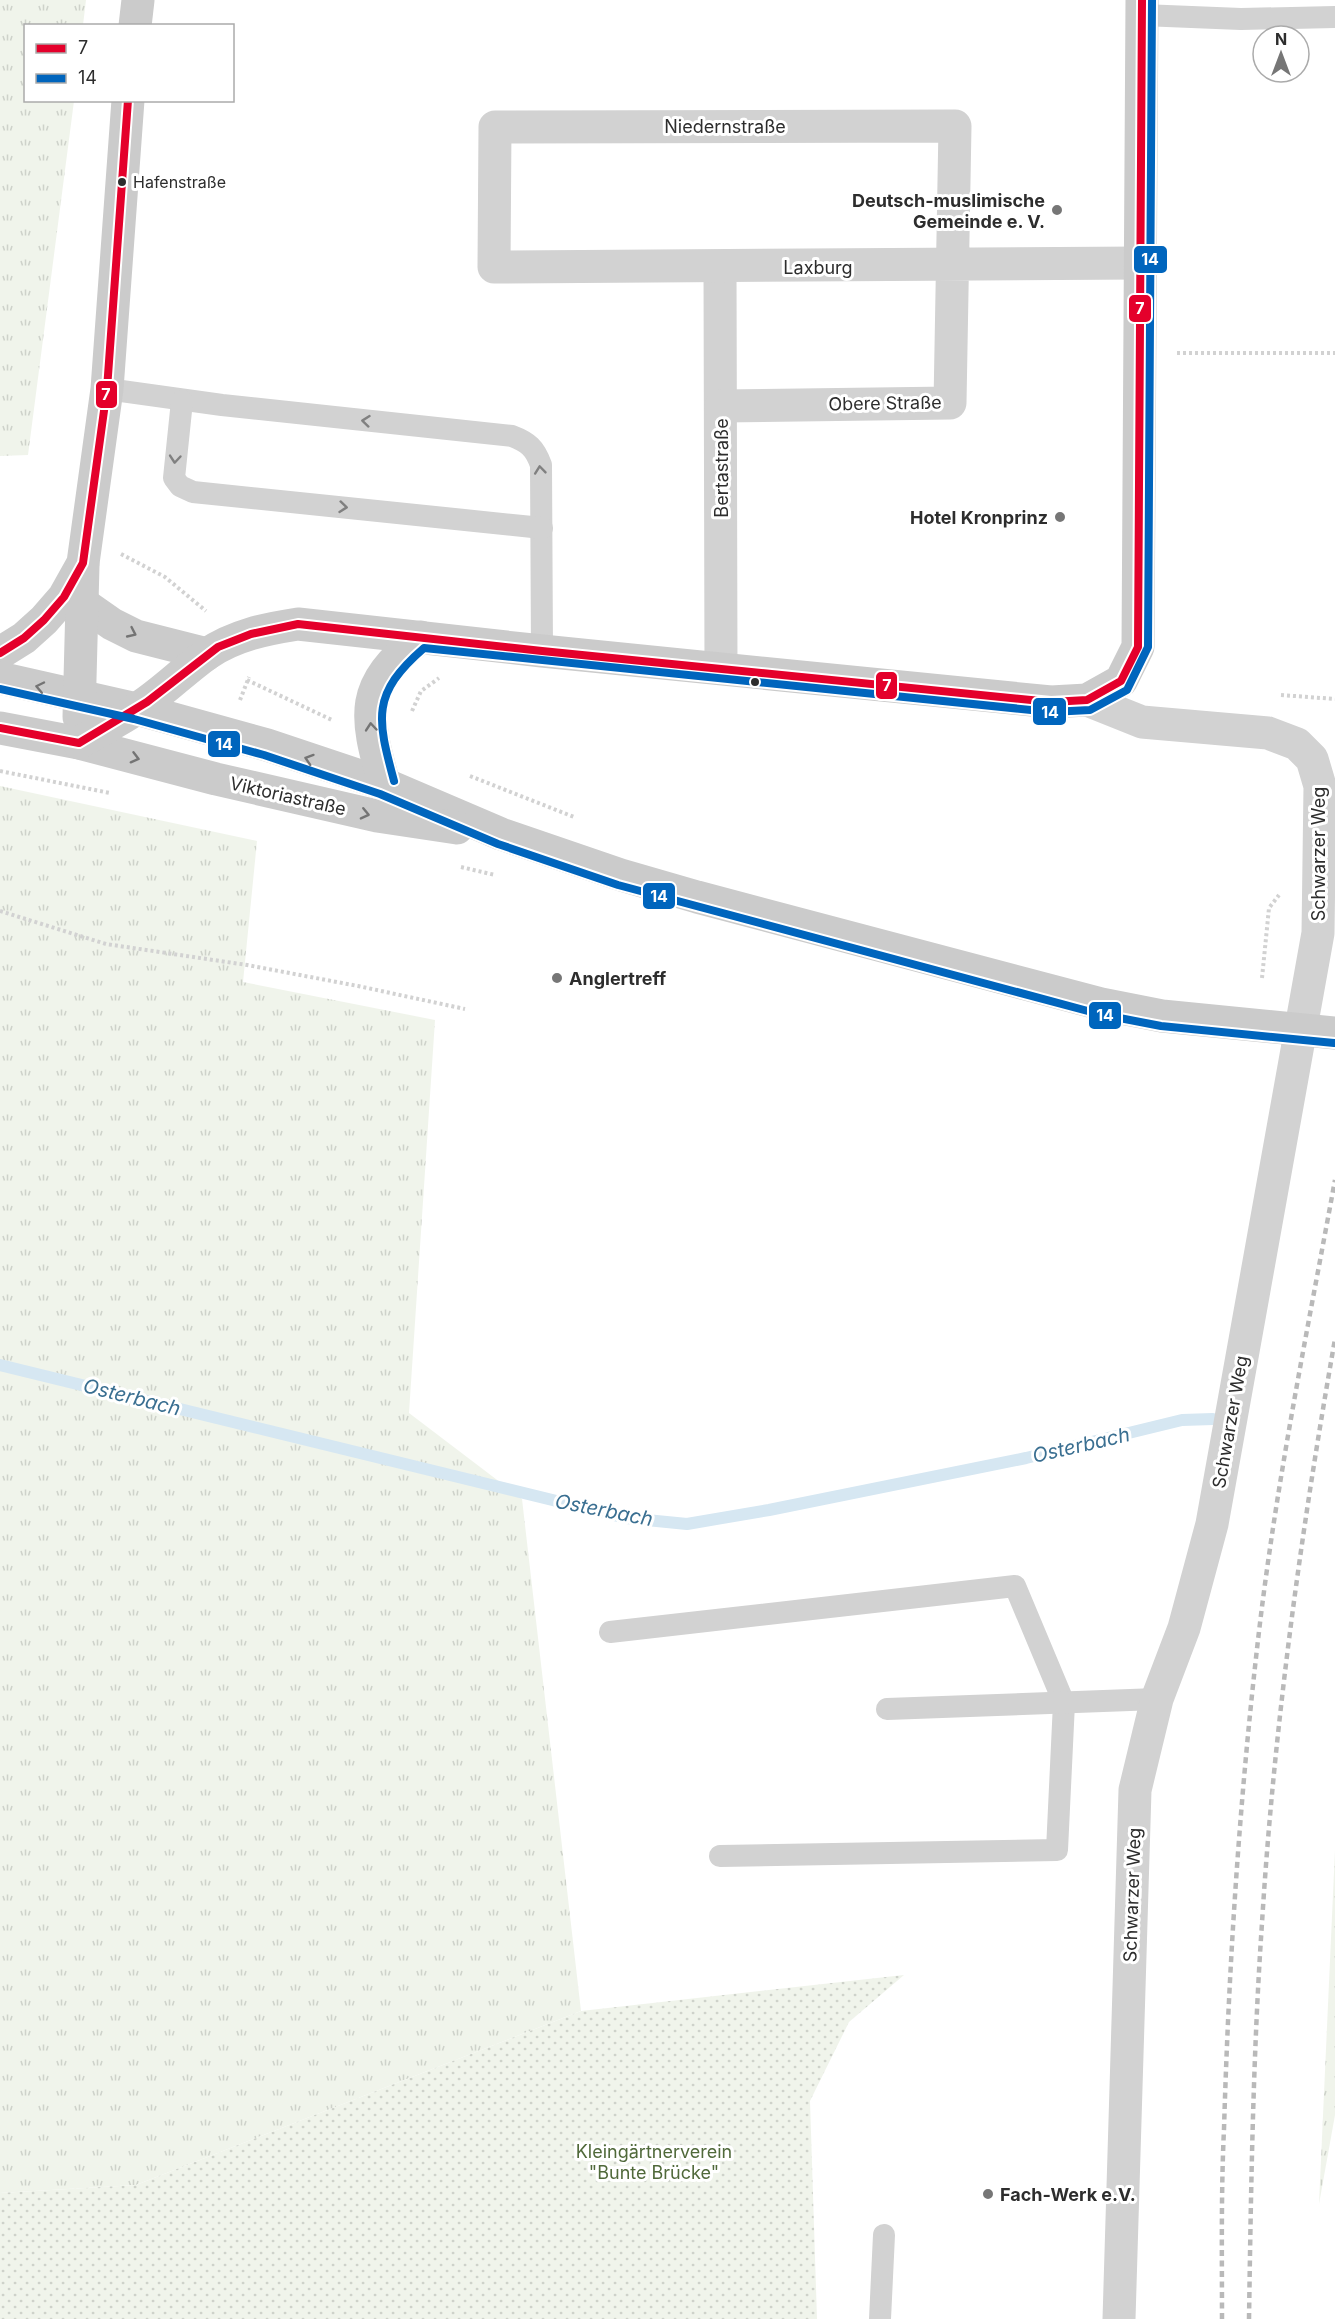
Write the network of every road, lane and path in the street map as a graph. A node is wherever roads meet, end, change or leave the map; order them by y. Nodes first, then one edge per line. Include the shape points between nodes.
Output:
1 (138, 0) edge
2 (1142, 8) edge
3 (1335, 17) edge
4 (135, 24) edge
5 (128, 102) edge
6 (1141, 263) junction
7 (952, 266) junction
8 (494, 267) joint
9 (720, 267) junction
10 (1140, 352) junction
11 (1335, 353) edge
12 (107, 389) junction
13 (182, 401) junction
14 (720, 406) junction
15 (542, 528) junction
16 (122, 554) dead end
17 (83, 563) junction
18 (82, 603) junction
19 (209, 615) dead end
20 (422, 637) junction
21 (542, 651) junction
22 (0, 653) edge
23 (207, 654) junction
24 (720, 668) junction
25 (444, 676) dead end
26 (0, 678) edge
27 (80, 696) junction
28 (1087, 700) junction
29 (239, 705) dead end
30 (136, 710) junction
31 (410, 716) dead end
32 (0, 728) edge
33 (372, 739) junction
34 (79, 743) junction
35 (0, 771) edge
36 (464, 774) dead end
37 (384, 784) junction
38 (114, 794) dead end
39 (572, 815) dead end
40 (501, 834) junction
41 (1269, 908) dead end
42 (0, 911) edge
43 (1262, 978) dead end
44 (465, 1010) dead end
45 (1335, 1033) edge
46 (610, 1632) dead end
47 (1157, 1699) junction
48 (1064, 1703) junction
49 (886, 1709) dead end
50 (720, 1856) dead end
51 (884, 2235) dead end
52 (880, 2319) edge
53 (1119, 2319) edge

1 - 4 main road
2 - 3 lane via 1241,19
2 - 6 main road
5 - 12 main road
6 - 7 street, Laxburg
6 - 10 main road
7 - 8 street, Niedernstraße via 954,126 519,126 495,127
7 - 9 street, Laxburg
7 - 14 street, Obere Straße via 950,403
8 - 9 street, Laxburg
9 - 14 street, Bertastraße
10 - 11 path
10 - 28 main road via 1138,647 1121,681
12 - 13 lane
12 - 17 main road
15 -> 13 lane via 541,465 537,452 527,442 512,436
13 -> 15 lane via 174,478 193,492
14 - 24 street, Bertastraße
15 - 21 lane
16 - 19 path via 165,577
17 - 18 main road
17 - 22 main road via 64,597 44,620
18 -> 23 main road via 136,636
18 - 27 main road
20 - 21 main road
20 - 23 main road via 298,624 259,630
33 -> 20 main road via 370,704 375,690 393,662
21 - 24 main road
23 - 30 main road
24 - 28 main road via 1051,702
25 - 31 path via 421,691
27 -> 26 main road, Viktoriastraße
27 - 30 main road, Viktoriastraße
27 - 34 main road
28 - 47 street, Schwarzer Weg via 1142,722 1268,733 1297,744 1312,759 1320,786 1318,933 1293,1080 1212,1524 1184,1628
29 - 33 path via 247,680
30 - 34 main road
37 -> 30 main road, Viktoriastraße via 267,745
32 - 34 main road, Viktoriastraße
33 - 37 main road
34 -> 40 main road, Viktoriastraße via 377,816
35 - 38 path
36 - 39 path
37 - 40 main road, Viktoriastraße
40 - 45 main road, Viktoriastraße via 697,897 1101,1004 1162,1016
41 - 43 path
42 - 44 path via 106,944 269,969
46 - 48 lane via 1015,1586
47 - 48 lane
47 - 53 street, Schwarzer Weg via 1135,1790
48 - 49 lane
48 - 50 lane via 1057,1850
51 - 52 lane

